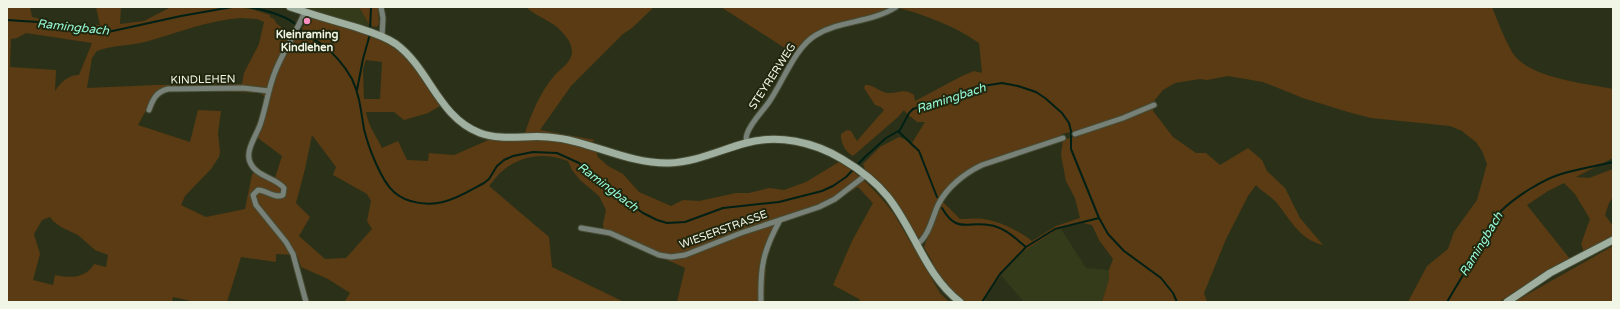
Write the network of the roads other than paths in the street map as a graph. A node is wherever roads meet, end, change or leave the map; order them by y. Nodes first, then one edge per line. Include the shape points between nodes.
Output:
1 (290, 7) edge
2 (381, 7) edge
3 (896, 7) edge
4 (305, 12) junction
5 (380, 35) junction
6 (269, 92) junction
7 (1154, 105) dead end
8 (149, 110) dead end
9 (1075, 134) dead end
10 (1063, 138) dead end
11 (747, 143) junction
12 (864, 174) junction
13 (780, 220) junction
14 (581, 228) dead end
15 (1613, 240) edge
16 (916, 245) junction
17 (958, 301) edge
18 (306, 302) edge
19 (761, 302) edge
20 (1507, 302) edge

1 - 4 main road
2 - 5 street via 383,18
3 - 11 street, STEYRERWEG via 875,17 821,32 808,41 796,55 769,102 748,131
4 - 5 main road
4 - 6 street via 280,60
5 - 11 main road via 411,58 450,114 465,126 482,134 562,139 588,144 634,160 659,163 697,158
6 - 8 street, KINDLEHEN via 243,88 161,90
6 - 18 street via 249,158 258,172 281,184 284,191 283,195 278,197 258,190 253,199 293,254
7 - 9 street
10 - 16 street via 970,170 955,183 941,201 924,238
11 - 12 main road via 766,139 798,142 843,159
12 - 13 street, WIESERSTRASSE via 835,199
12 - 16 main road via 888,197
13 - 14 street, WIESERSTRASSE via 741,232 685,255 671,257 659,255 610,233
13 - 19 street, WIESERSTRASSE via 763,257
15 - 20 main road via 1550,273
16 - 17 main road via 936,278

